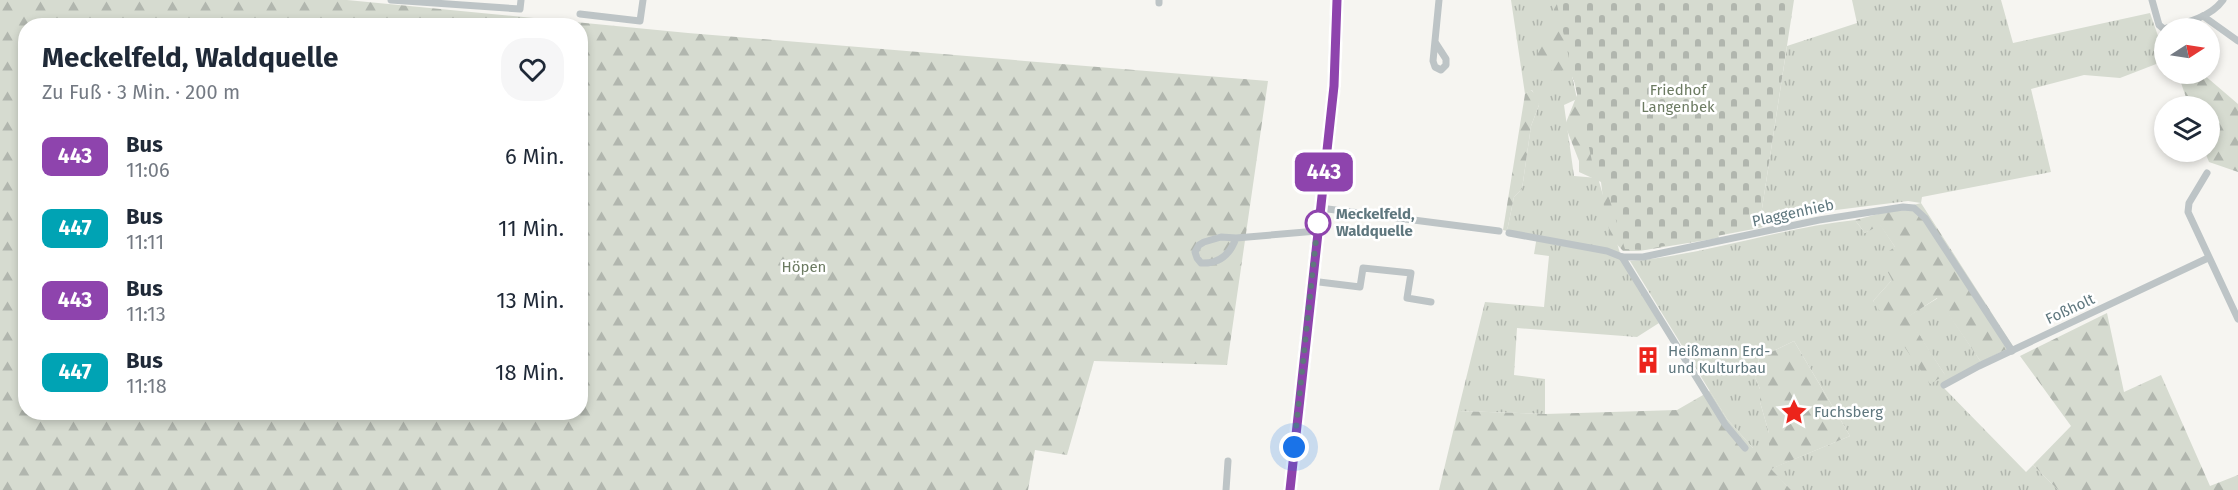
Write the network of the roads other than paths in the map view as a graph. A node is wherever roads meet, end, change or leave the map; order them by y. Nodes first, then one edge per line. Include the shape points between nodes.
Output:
1 (391, 0) edge
2 (521, 0) edge
3 (643, 0) edge
4 (1337, 0) edge
5 (1439, 0) edge
6 (2152, 0) edge
7 (2223, 0) edge
8 (459, 2) edge
9 (580, 15) dead end
10 (2203, 16) junction
11 (2157, 18) edge
12 (2197, 18) edge
13 (2238, 41) edge
14 (1435, 42) dead end
15 (2207, 173) dead end
16 (1320, 208) junction
17 (1317, 231) junction
18 (1499, 231) dead end
19 (1509, 232) dead end
20 (1236, 238) junction
21 (1622, 257) junction
22 (2208, 258) junction
23 (1311, 281) junction
24 (1431, 302) dead end
25 (2238, 319) edge
26 (2012, 351) junction
27 (1944, 386) dead end
28 (1745, 448) dead end
29 (1228, 461) dead end
30 (1226, 490) edge
31 (1290, 490) edge

1 - 8 street
2 - 8 street via 520,9
3 - 9 street via 640,21
4 - 16 main road via 1334,86
5 - 14 street
6 - 11 street
7 - 10 street
10 - 12 street
10 - 13 street
15 - 22 street via 2189,203 2188,212
16 - 17 main road
16 - 18 street
17 - 20 street
17 - 23 main road
19 - 21 street, Plaggenhieb
20 - 20 street via 1221,237 1198,245 1197,258 1201,263 1223,258
21 - 26 street, Plaggenhieb via 1643,257 1830,219 1914,208 1925,218
21 - 28 street via 1725,424
22 - 25 street
22 - 26 street, Foßholt
23 - 24 street via 1360,286 1363,268 1411,273 1407,298
23 - 31 main road
26 - 27 street, Foßholt
29 - 30 street

